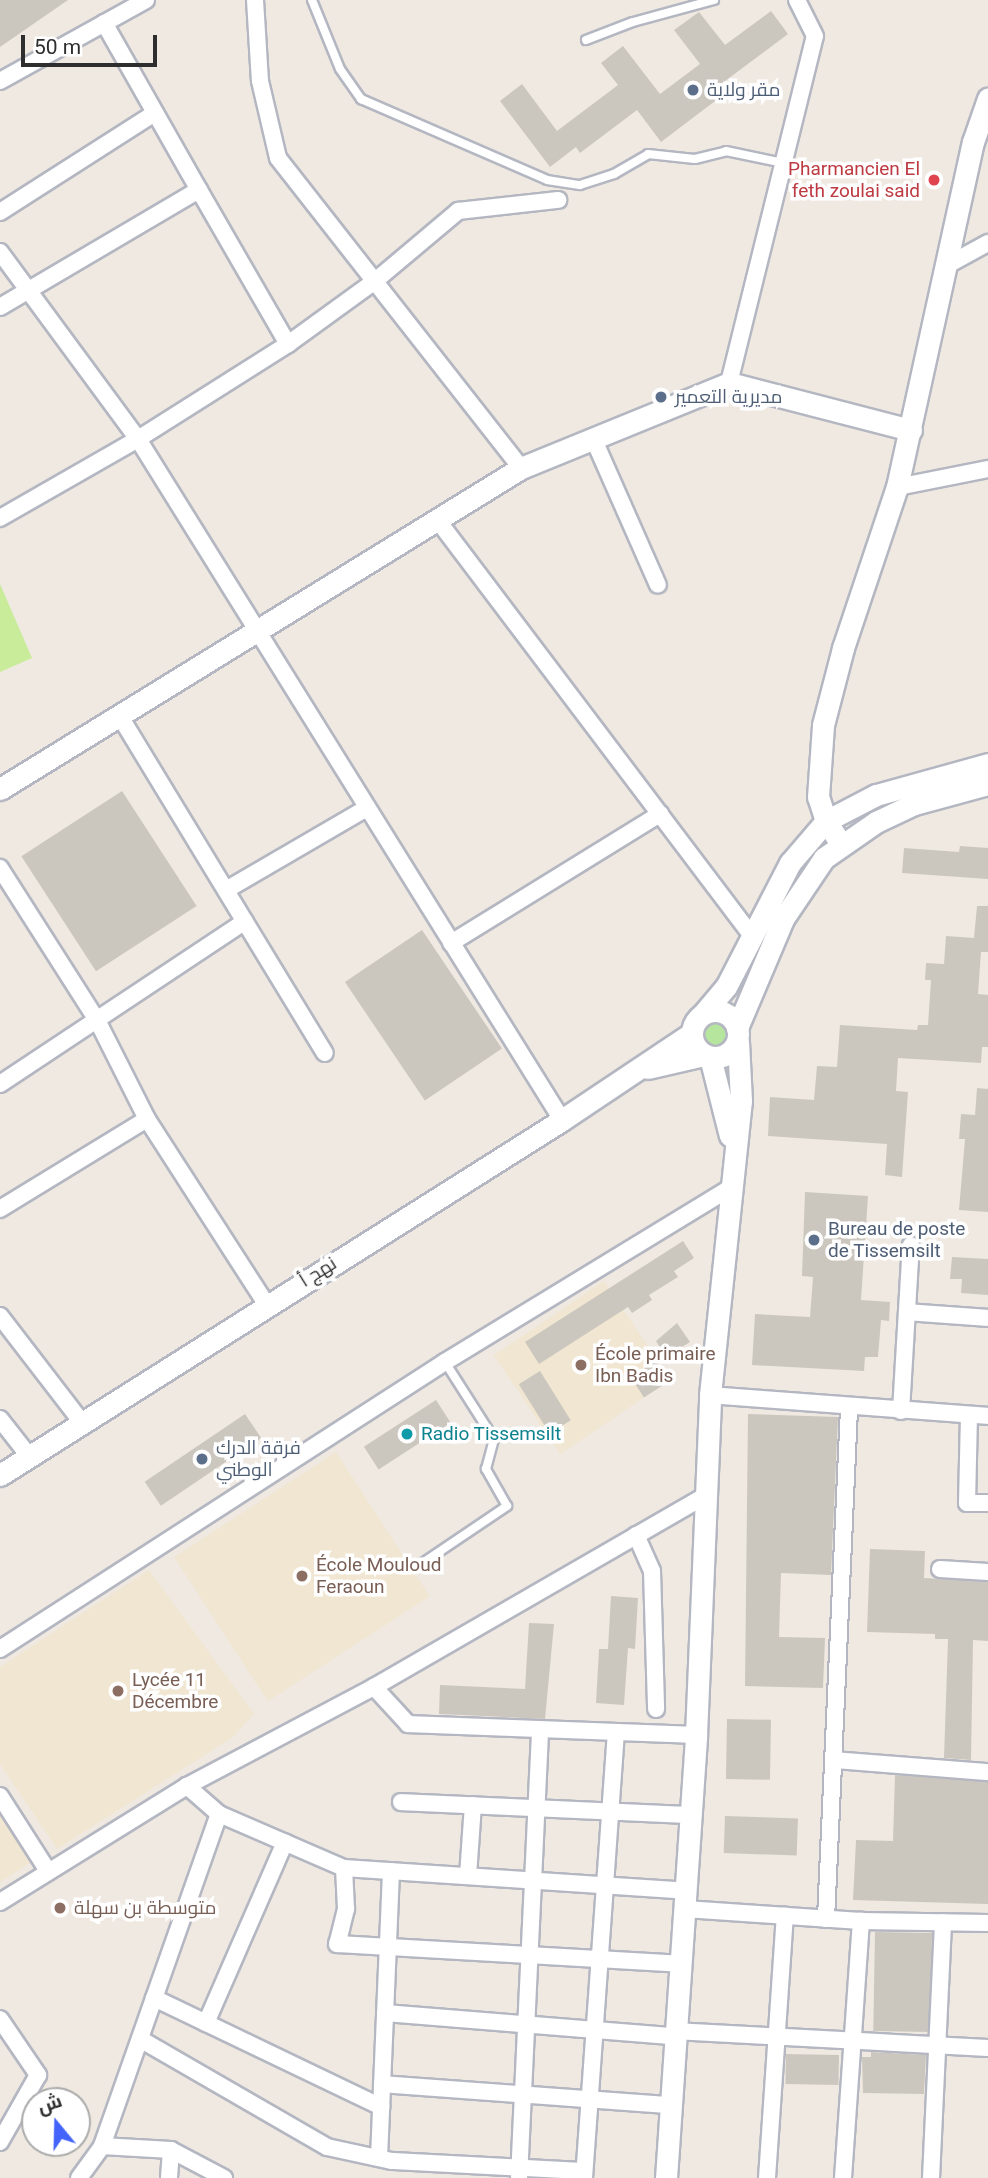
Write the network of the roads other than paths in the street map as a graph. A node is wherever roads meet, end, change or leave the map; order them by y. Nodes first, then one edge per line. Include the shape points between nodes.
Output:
1 (146, 0) edge
2 (254, 0) edge
3 (312, 0) edge
4 (714, 0) edge
5 (797, 0) edge
6 (104, 23) junction
7 (586, 40) dead end
8 (0, 81) edge
9 (988, 99) edge
10 (155, 113) junction
11 (981, 144) edge
12 (783, 163) junction
13 (199, 190) junction
14 (558, 200) dead end
15 (0, 212) edge
16 (988, 243) edge
17 (0, 252) edge
18 (946, 266) junction
19 (375, 281) junction
20 (31, 291) junction
21 (0, 307) edge
22 (288, 344) junction
23 (729, 383) junction
24 (911, 430) junction
25 (138, 439) junction
26 (594, 440) junction
27 (521, 468) junction
28 (988, 469) edge
29 (897, 487) junction
30 (0, 518) edge
31 (439, 522) junction
32 (658, 585) dead end
33 (257, 635) junction
34 (121, 718) junction
35 (988, 764) edge
36 (988, 785) edge
37 (0, 789) edge
38 (367, 808) junction
39 (660, 814) junction
40 (826, 821) junction
41 (842, 844) junction
42 (0, 868) edge
43 (226, 890) junction
44 (244, 921) junction
45 (752, 936) junction
46 (452, 943) junction
47 (703, 1014) junction
48 (97, 1020) junction
49 (692, 1033) junction
50 (737, 1035) junction
51 (324, 1053) dead end
52 (707, 1056) junction
53 (667, 1063) junction
54 (636, 1071) junction
55 (718, 1082) junction
56 (0, 1084) edge
57 (147, 1119) junction
58 (562, 1120) junction
59 (733, 1154) junction
60 (730, 1188) junction
61 (0, 1209) edge
62 (911, 1245) dead end
63 (266, 1304) junction
64 (907, 1312) junction
65 (0, 1316) edge
66 (988, 1318) edge
67 (445, 1362) junction
68 (710, 1395) junction
69 (849, 1409) junction
70 (901, 1411) junction
71 (969, 1415) junction
72 (988, 1416) edge
73 (0, 1419) edge
74 (81, 1421) junction
75 (29, 1456) junction
76 (0, 1475) edge
77 (706, 1495) junction
78 (988, 1503) edge
79 (636, 1535) junction
80 (421, 1563) dead end
81 (940, 1569) dead end
82 (988, 1572) edge
83 (0, 1649) edge
84 (374, 1687) junction
85 (656, 1709) dead end
86 (540, 1729) junction
87 (616, 1732) junction
88 (696, 1735) junction
89 (834, 1759) junction
90 (988, 1772) edge
91 (187, 1786) junction
92 (0, 1796) edge
93 (401, 1801) dead end
94 (473, 1805) junction
95 (536, 1808) junction
96 (610, 1812) junction
97 (219, 1814) junction
98 (691, 1815) junction
99 (285, 1842) junction
100 (344, 1868) junction
101 (48, 1871) junction
102 (391, 1871) junction
103 (468, 1876) junction
104 (533, 1881) junction
105 (605, 1886) junction
106 (685, 1900) junction
107 (0, 1902) edge
108 (785, 1916) junction
109 (825, 1919) junction
110 (861, 1921) junction
111 (943, 1922) junction
112 (988, 1923) edge
113 (388, 1946) junction
114 (529, 1955) junction
115 (599, 1959) junction
116 (680, 1964) junction
117 (154, 1998) junction
118 (385, 2013) junction
119 (0, 2019) edge
120 (206, 2023) junction
121 (526, 2025) junction
122 (594, 2030) junction
123 (673, 2034) junction
124 (775, 2036) junction
125 (140, 2039) junction
126 (852, 2041) junction
127 (939, 2045) junction
128 (988, 2048) edge
129 (382, 2084) junction
130 (523, 2095) junction
131 (589, 2099) junction
132 (669, 2105) junction
133 (381, 2107) junction
134 (0, 2142) edge
135 (102, 2146) junction
136 (171, 2150) junction
137 (379, 2158) junction
138 (519, 2173) edge
139 (584, 2175) edge
140 (79, 2178) edge
141 (169, 2178) edge
142 (224, 2178) edge
143 (666, 2178) edge
144 (767, 2178) edge
145 (843, 2178) edge
146 (931, 2178) edge

1 - 6 street
2 - 19 street via 260,82 278,158
3 - 12 lane via 340,69 361,99 547,180 580,185 614,174 648,154 695,159 726,150
4 - 7 lane
5 - 12 street via 815,36
6 - 8 street
6 - 10 street
9 - 11 main road
10 - 13 street
10 - 15 street
11 - 18 main road
12 - 23 street
13 - 20 street
13 - 22 street
14 - 19 street via 458,211
16 - 18 street
17 - 20 street
18 - 24 main road
19 - 22 street
19 - 27 street
20 - 21 street
20 - 25 street
22 - 25 street
23 - 24 main road
23 - 26 main road
24 - 29 main road
25 - 30 street
25 - 33 street
26 - 27 main road
26 - 32 street
27 - 31 main road
28 - 29 street
29 - 40 main road via 843,648 823,725 817,772
31 - 33 main road
31 - 39 street
33 - 34 main road
33 - 38 street
34 - 37 main road
34 - 43 street
35 - 40 main road via 876,795
36 - 41 main road via 914,804
38 - 43 street
38 - 46 street
39 - 45 street
39 - 46 street
40 - 41 main road
40 - 45 main road via 790,863
41 - 50 main road via 800,889 769,946
42 - 48 street
43 - 44 street
44 - 48 street
44 - 51 street
45 - 47 main road via 726,987
46 - 58 street
47 - 49 main road
47 - 50 main road via 724,1013
48 - 56 street
48 - 57 street
49 - 52 main road via 694,1045
49 - 54 main road, نهج أ
50 - 52 main road via 728,1054
50 - 59 main road via 741,1101
52 - 53 main road, نهج أ
52 - 55 main road
53 - 54 main road, نهج أ
53 - 55 main road via 695,1068
54 - 58 main road, نهج أ
55 - 59 main road
57 - 61 street
57 - 63 street
58 - 63 main road, نهج أ
59 - 60 main road
60 - 67 street
60 - 68 main road
62 - 64 street
63 - 74 main road, نهج أ
64 - 66 street
64 - 70 street
65 - 74 street
67 - 80 lane via 494,1439 486,1469 507,1506
67 - 83 street
68 - 69 street
68 - 77 main road
69 - 70 street
69 - 89 street
70 - 71 street
71 - 72 street
71 - 78 street via 967,1503
73 - 75 street
74 - 75 main road, نهج أ
75 - 76 main road, نهج أ
77 - 79 street
77 - 88 main road
79 - 84 street
79 - 85 street via 652,1571
81 - 82 street
84 - 86 street via 408,1724
84 - 91 street
86 - 87 street
86 - 95 street
87 - 88 street
87 - 96 street
88 - 98 main road
89 - 90 street
89 - 109 street
91 - 97 street
91 - 101 street
92 - 101 street
93 - 94 street
94 - 95 street
94 - 103 street
95 - 96 street
95 - 104 street
96 - 98 street
96 - 105 street
97 - 99 street
97 - 117 street
98 - 106 main road
99 - 100 street
99 - 120 street
100 - 102 street
100 - 113 street via 345,1909 337,1944
101 - 107 street
102 - 103 street
102 - 113 street
103 - 104 street
104 - 105 street
104 - 114 street
105 - 106 street
105 - 115 street
106 - 108 street
106 - 116 main road
108 - 109 street
108 - 124 street
109 - 110 street
110 - 111 street
110 - 126 street
111 - 112 street
111 - 127 street
113 - 114 street
113 - 118 street
114 - 115 street
114 - 121 street
115 - 116 street
115 - 122 street
116 - 123 main road
117 - 120 street
117 - 125 street
118 - 121 street
118 - 129 street
119 - 134 street via 38,2076
120 - 133 street
121 - 122 street
121 - 130 street
122 - 123 street
122 - 131 street
123 - 124 street
123 - 132 main road
124 - 126 street
124 - 144 street
125 - 135 street
125 - 137 street via 327,2147
126 - 127 street
126 - 145 street
127 - 128 street
127 - 146 street
129 - 130 street
129 - 133 street
130 - 131 street
130 - 138 street
131 - 132 street
131 - 139 street
132 - 143 main road
133 - 137 street
135 - 136 street
135 - 140 street
136 - 141 street
136 - 142 street
137 - 138 street
138 - 139 street

